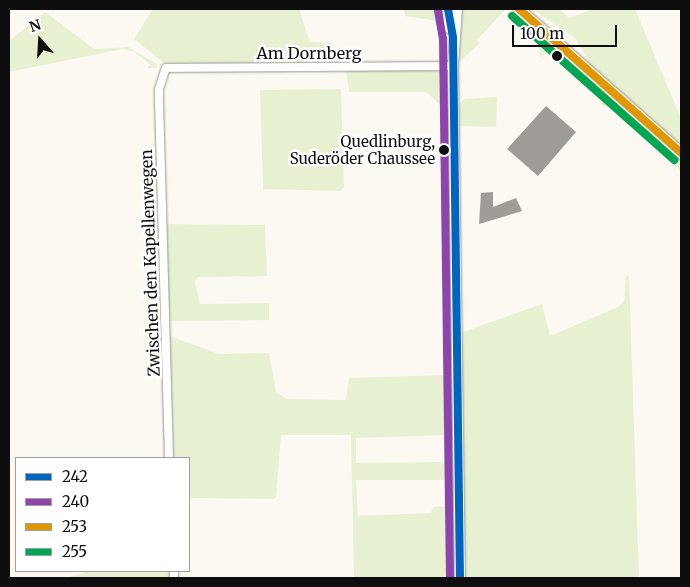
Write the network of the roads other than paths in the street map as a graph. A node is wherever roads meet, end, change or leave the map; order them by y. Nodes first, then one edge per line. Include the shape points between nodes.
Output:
1 (448, 9) edge
2 (456, 9) edge
3 (519, 9) edge
4 (453, 38) junction
5 (453, 66) junction
6 (166, 68) joint
7 (681, 153) edge
8 (169, 457) edge
9 (460, 578) edge

1 - 4 street
2 - 4 street
3 - 7 main road
4 - 5 street
5 - 6 street, Am Dornberg
5 - 9 street
6 - 8 street, Zwischen den Kapellenwegen via 159,105

